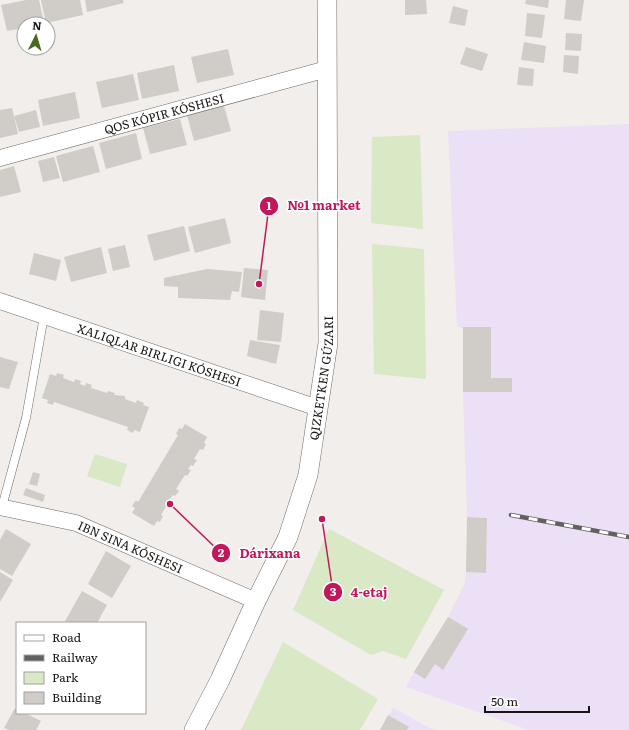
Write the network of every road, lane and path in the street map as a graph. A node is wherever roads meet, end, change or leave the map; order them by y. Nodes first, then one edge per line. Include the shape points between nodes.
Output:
1 (327, 0) edge
2 (328, 69) junction
3 (0, 158) edge
4 (0, 300) edge
5 (44, 316) junction
6 (318, 408) junction
7 (1, 508) edge
8 (256, 601) junction
9 (194, 730) edge

1 - 2 street
2 - 3 street, QOS KÓPIR KÓSHESI
2 - 6 street via 328,343
4 - 5 street
5 - 6 street
5 - 7 lane via 26,418
6 - 8 street via 308,475 288,537
7 - 8 street, IBN SINA KÓSHESI via 76,523
8 - 9 street

